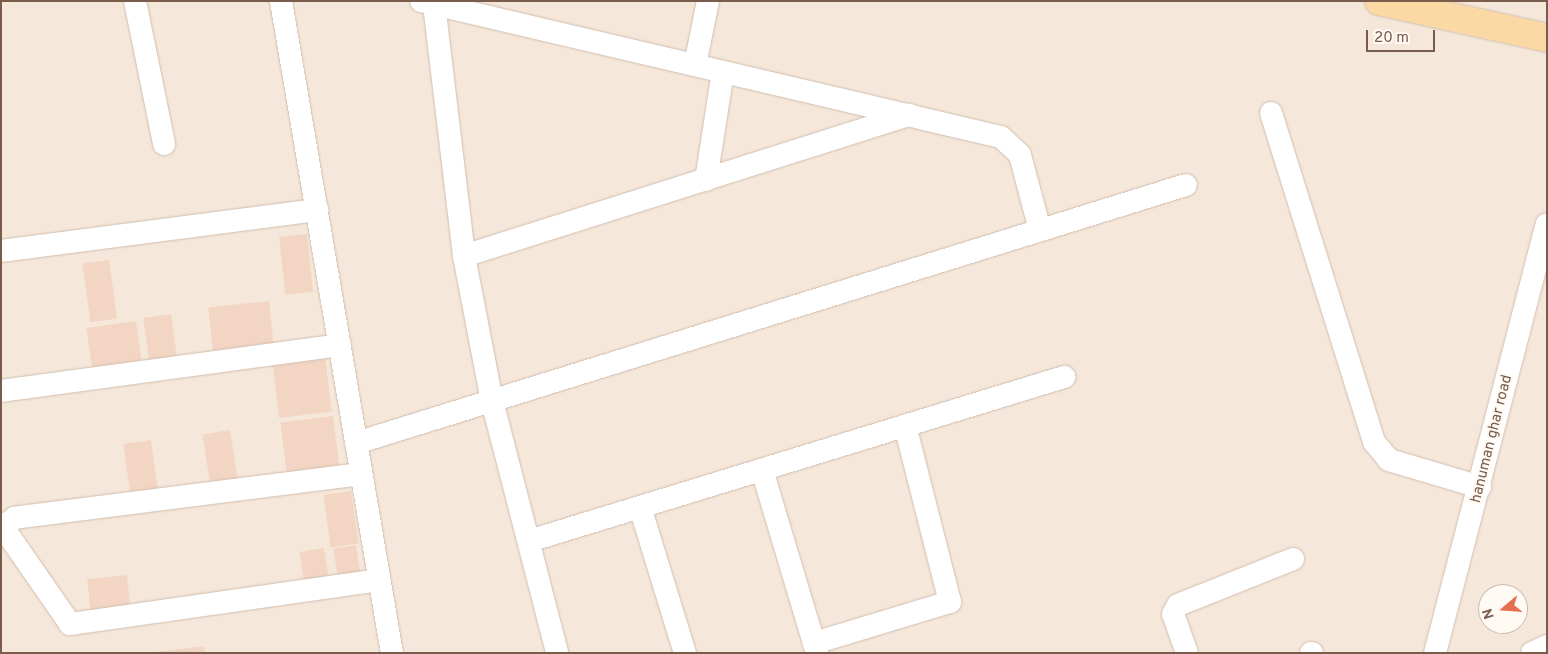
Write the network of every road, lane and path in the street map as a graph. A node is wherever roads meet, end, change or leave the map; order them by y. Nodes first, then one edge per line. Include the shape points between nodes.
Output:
1 (134, 1) edge
2 (281, 1) edge
3 (708, 1) edge
4 (1379, 1) edge
5 (428, 3) edge
6 (1547, 38) edge
7 (695, 65) junction
8 (723, 72) junction
9 (1271, 113) dead end
10 (909, 115) junction
11 (164, 144) dead end
12 (706, 180) junction
13 (1186, 185) dead end
14 (317, 210) junction
15 (1547, 224) edge
16 (1040, 230) junction
17 (1, 250) edge
18 (464, 256) junction
19 (1543, 256) edge
20 (340, 344) junction
21 (1064, 377) dead end
22 (1, 391) edge
23 (492, 401) junction
24 (905, 426) junction
25 (356, 443) junction
26 (762, 470) junction
27 (361, 474) junction
28 (1480, 487) junction
29 (640, 507) junction
30 (529, 542) junction
31 (1293, 559) dead end
32 (379, 580) junction
33 (1547, 646) edge
34 (816, 648) edge
35 (392, 653) edge
36 (557, 653) edge
37 (685, 653) edge
38 (1187, 653) edge
39 (1435, 653) edge
40 (1532, 653) edge

1 - 11 street
2 - 14 street
3 - 7 street
4 - 6 main road
5 - 7 street
5 - 18 street
7 - 8 street
8 - 10 street
8 - 12 street
9 - 28 street via 1374,442 1389,460
10 - 12 street
10 - 16 street via 1001,137 1013,145
12 - 18 street
13 - 16 street
14 - 17 street
14 - 20 street
15 - 19 street, hanuman ghar road
16 - 23 street
18 - 23 street
19 - 28 street, hanuman ghar road
20 - 22 street
20 - 25 street
21 - 24 street
23 - 25 street
23 - 30 street
24 - 26 street
24 - 34 street via 950,602
25 - 27 street
26 - 29 street
26 - 34 street
27 - 32 street
27 - 32 street via 15,518 6,524 5,530 70,624
28 - 39 street, hanuman ghar road
29 - 30 street
29 - 37 street
30 - 36 street
31 - 38 street via 1178,605 1173,614
32 - 35 street
33 - 40 street

